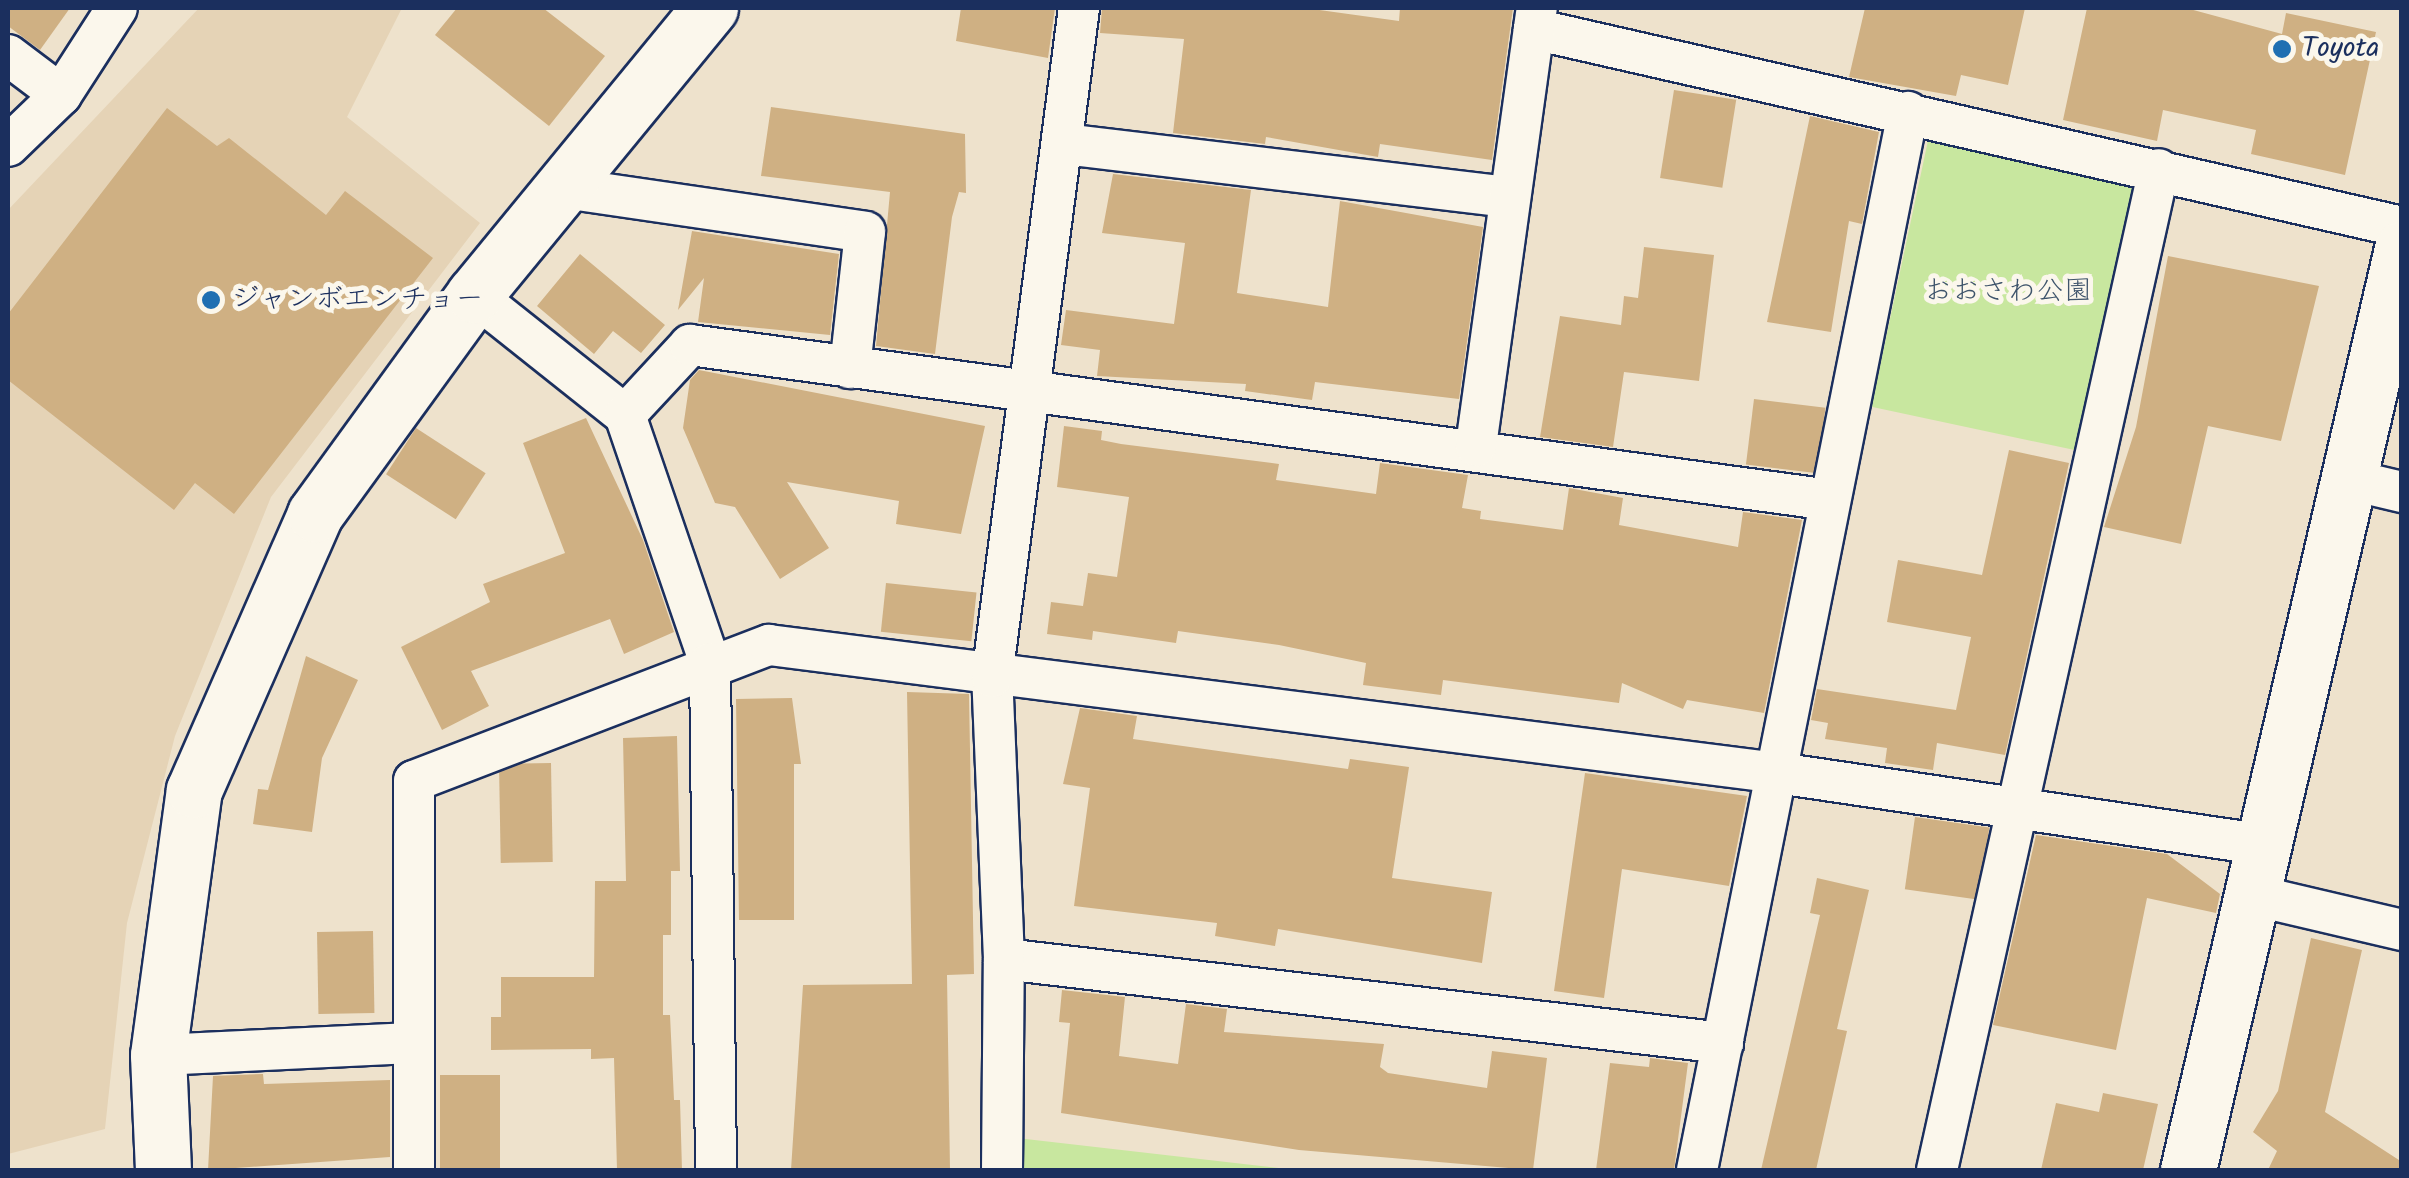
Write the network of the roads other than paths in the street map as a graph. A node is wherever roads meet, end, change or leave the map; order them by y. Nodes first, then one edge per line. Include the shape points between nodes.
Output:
1 (117, 8) edge
2 (710, 8) edge
3 (1079, 8) edge
4 (1535, 18) edge
5 (8, 55) edge
6 (61, 95) junction
7 (1908, 112) junction
8 (1064, 144) junction
9 (8, 146) edge
10 (2158, 169) junction
11 (565, 188) junction
12 (1510, 197) junction
13 (2402, 227) edge
14 (2402, 249) edge
15 (474, 296) junction
16 (850, 368) junction
17 (1034, 396) junction
18 (625, 415) junction
19 (1476, 446) junction
20 (2347, 479) junction
21 (2402, 492) edge
22 (1830, 500) junction
23 (710, 664) junction
24 (992, 676) junction
25 (1778, 772) junction
26 (2016, 805) junction
27 (2255, 868) junction
28 (2402, 930) edge
29 (1004, 959) junction
30 (413, 1043) junction
31 (1724, 1043) junction
32 (158, 1055) junction
33 (163, 1170) edge
34 (414, 1170) edge
35 (716, 1170) edge
36 (1002, 1170) edge
37 (1697, 1170) edge
38 (1936, 1170) edge
39 (2188, 1170) edge

1 - 6 street
2 - 11 street
3 - 8 street
4 - 7 street
4 - 12 street
5 - 6 street
6 - 9 street
7 - 10 street
7 - 22 street
8 - 12 street
8 - 17 street
10 - 13 street
10 - 26 street
11 - 15 street
11 - 16 street via 865,232
12 - 19 street
14 - 20 street
15 - 18 street
15 - 32 street via 315,514 198,778
16 - 17 street
16 - 18 street via 690,345
17 - 19 street
17 - 24 street
18 - 23 street
19 - 22 street
20 - 21 street
20 - 27 street
22 - 25 street
23 - 24 street via 769,645
23 - 30 street via 414,782
23 - 35 street
24 - 25 street
24 - 29 street
25 - 26 street
25 - 31 street
26 - 27 street
26 - 38 street
27 - 28 street
27 - 39 street
29 - 31 street
29 - 36 street
30 - 32 street
30 - 34 street
31 - 37 street
32 - 33 street

